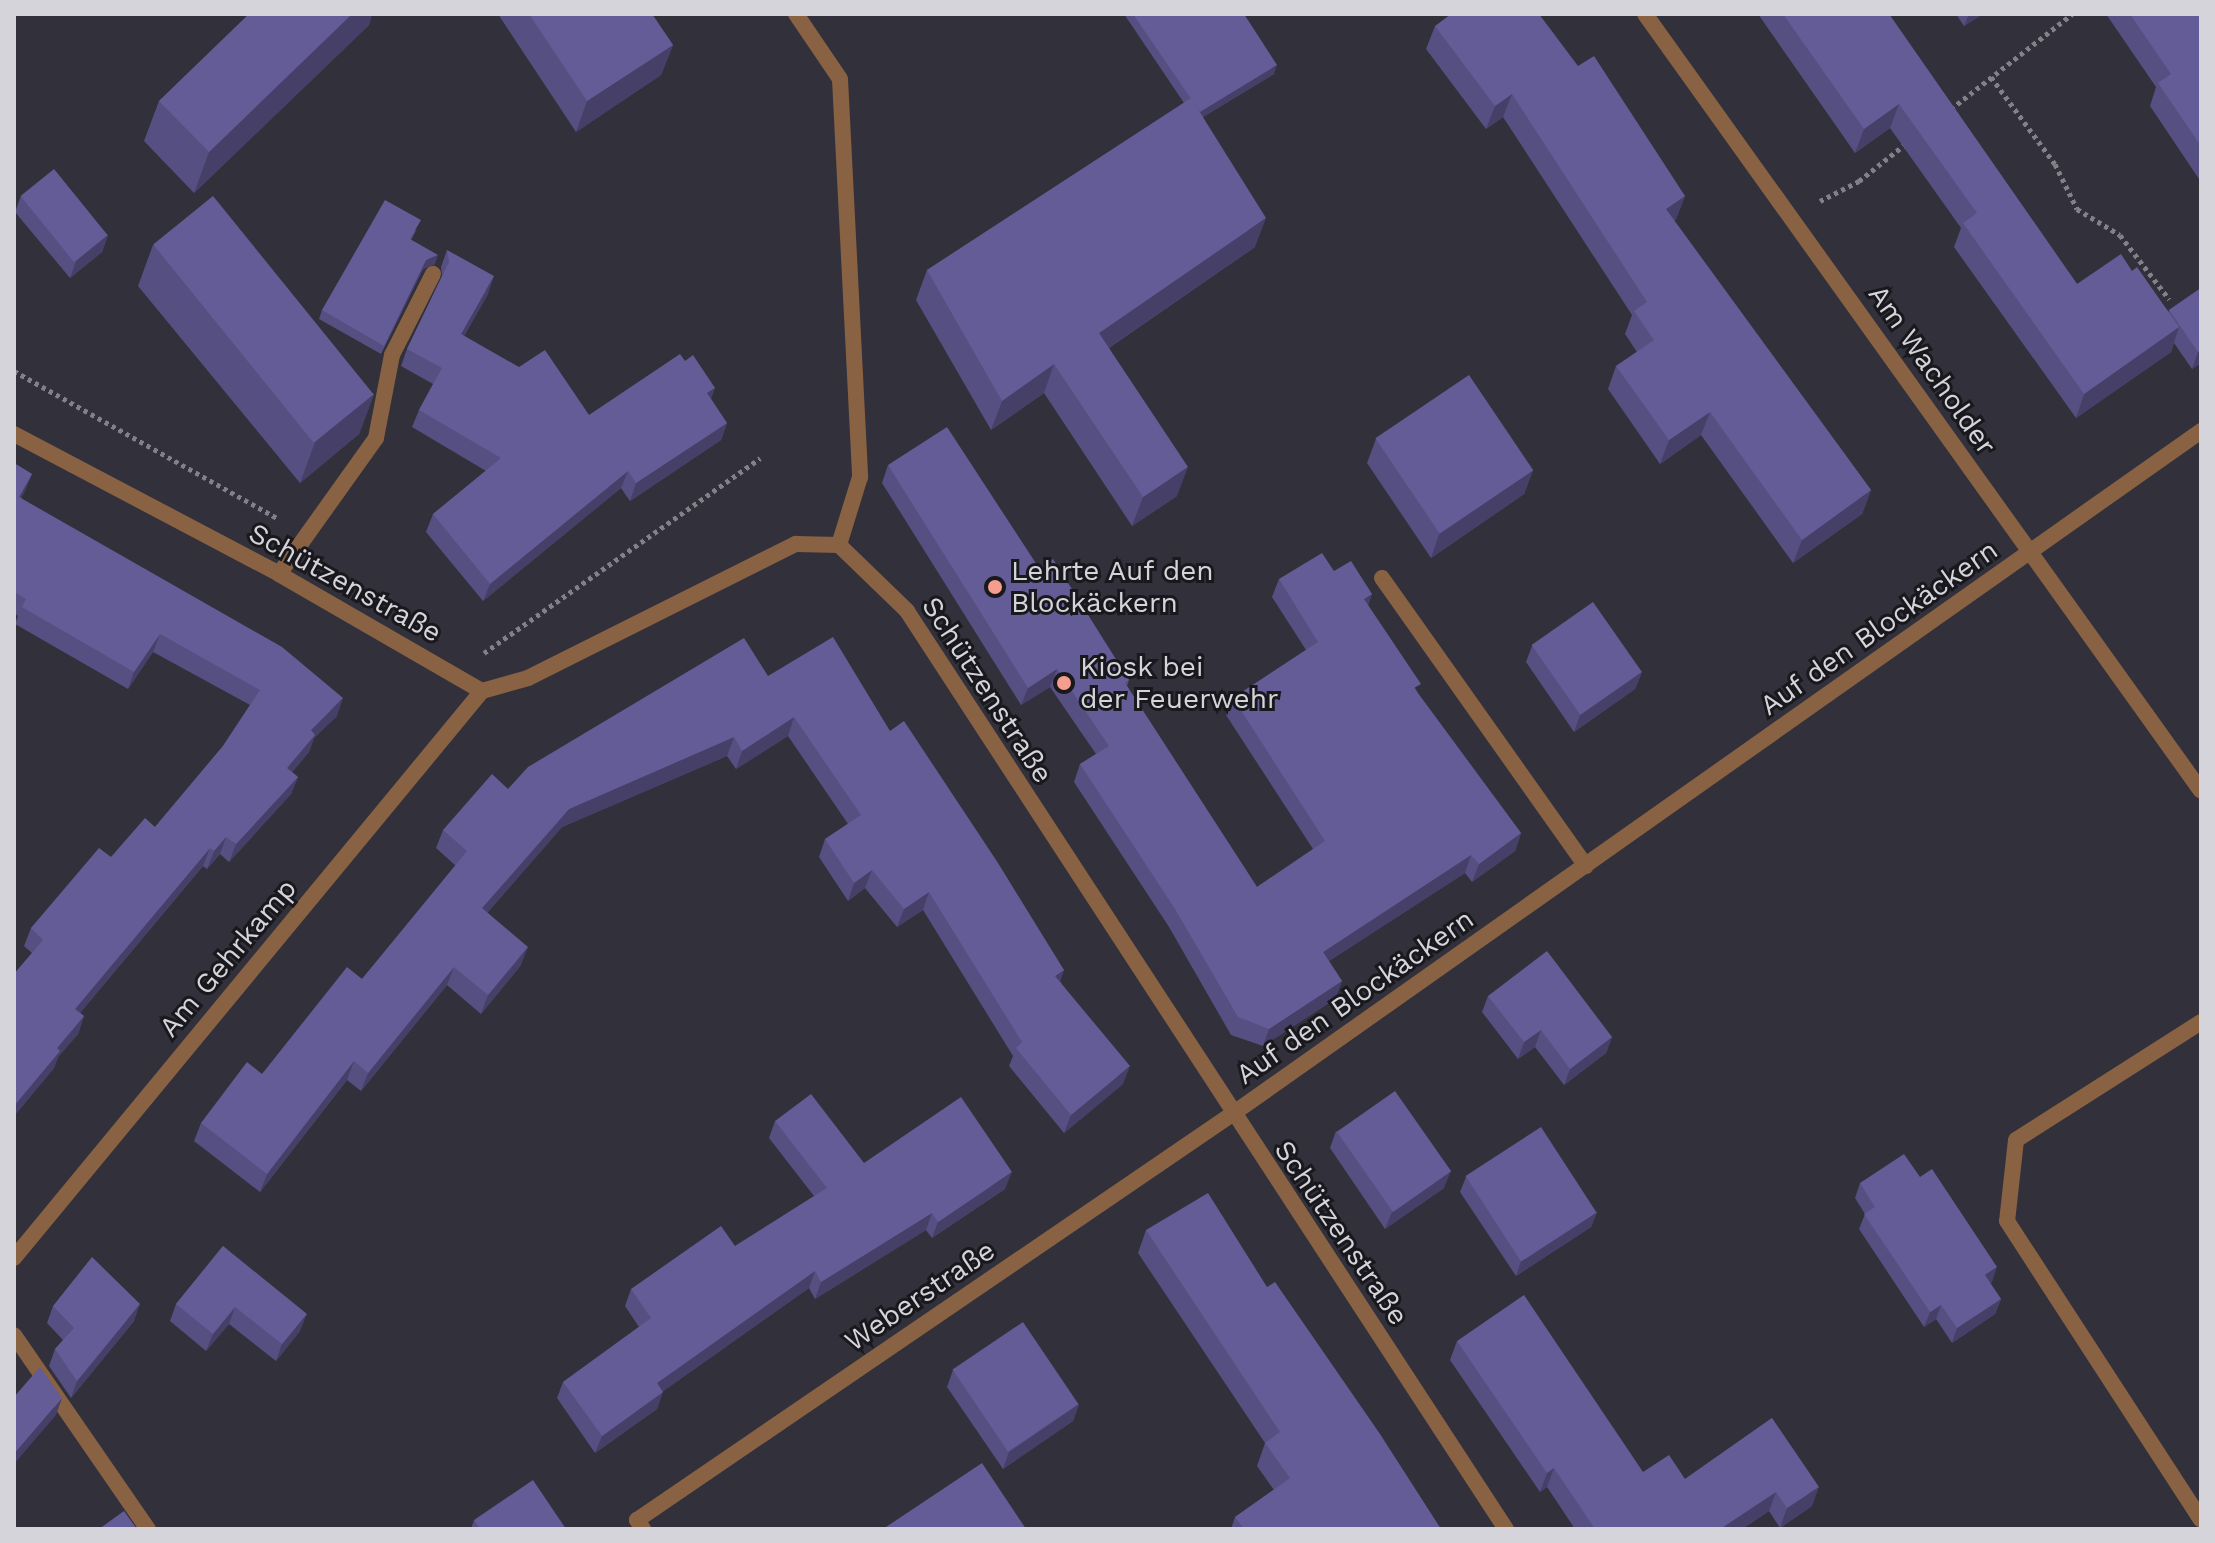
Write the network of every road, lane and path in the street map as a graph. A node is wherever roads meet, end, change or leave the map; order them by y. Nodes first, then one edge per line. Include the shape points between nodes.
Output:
1 (796, 14) edge
2 (1645, 14) edge
3 (2072, 14) edge
4 (1991, 77) junction
5 (1942, 116) edge
6 (1918, 134) edge
7 (1791, 216) junction
8 (433, 274) dead end
9 (2169, 299) dead end
10 (14, 371) edge
11 (2201, 431) edge
12 (14, 434) edge
13 (760, 458) dead end
14 (307, 535) junction
15 (839, 545) junction
16 (2030, 554) junction
17 (279, 574) junction
18 (1382, 578) dead end
19 (471, 644) dead end
20 (484, 651) junction
21 (482, 691) junction
22 (2201, 791) edge
23 (1586, 866) junction
24 (2201, 1022) edge
25 (1231, 1115) junction
26 (14, 1258) edge
27 (14, 1335) edge
28 (2201, 1520) edge
29 (640, 1524) edge
30 (148, 1529) edge
31 (1506, 1529) edge

1 - 15 street via 840,79 860,477
2 - 7 street, Am Wacholder
3 - 4 path
4 - 5 path
4 - 9 path via 2055,164 2077,209 2120,235
6 - 7 path via 1859,181
7 - 16 street, Am Wacholder
8 - 14 street via 392,355 376,438
10 - 14 path
11 - 16 street, Auf den Blockäckern
12 - 17 street, Schützenstraße
13 - 20 path
14 - 17 street
15 - 21 street via 796,544 528,678
15 - 25 street, Schützenstraße via 907,611
16 - 22 street, Am Wacholder
16 - 23 street, Auf den Blockäckern
17 - 21 street, Schützenstraße
18 - 23 street
19 - 20 path
20 - 21 path
21 - 26 street, Am Gehrkamp
23 - 25 street, Auf den Blockäckern
24 - 28 street via 2016,1140 2007,1221
25 - 29 street, Weberstraße
25 - 31 street, Schützenstraße
27 - 30 street

